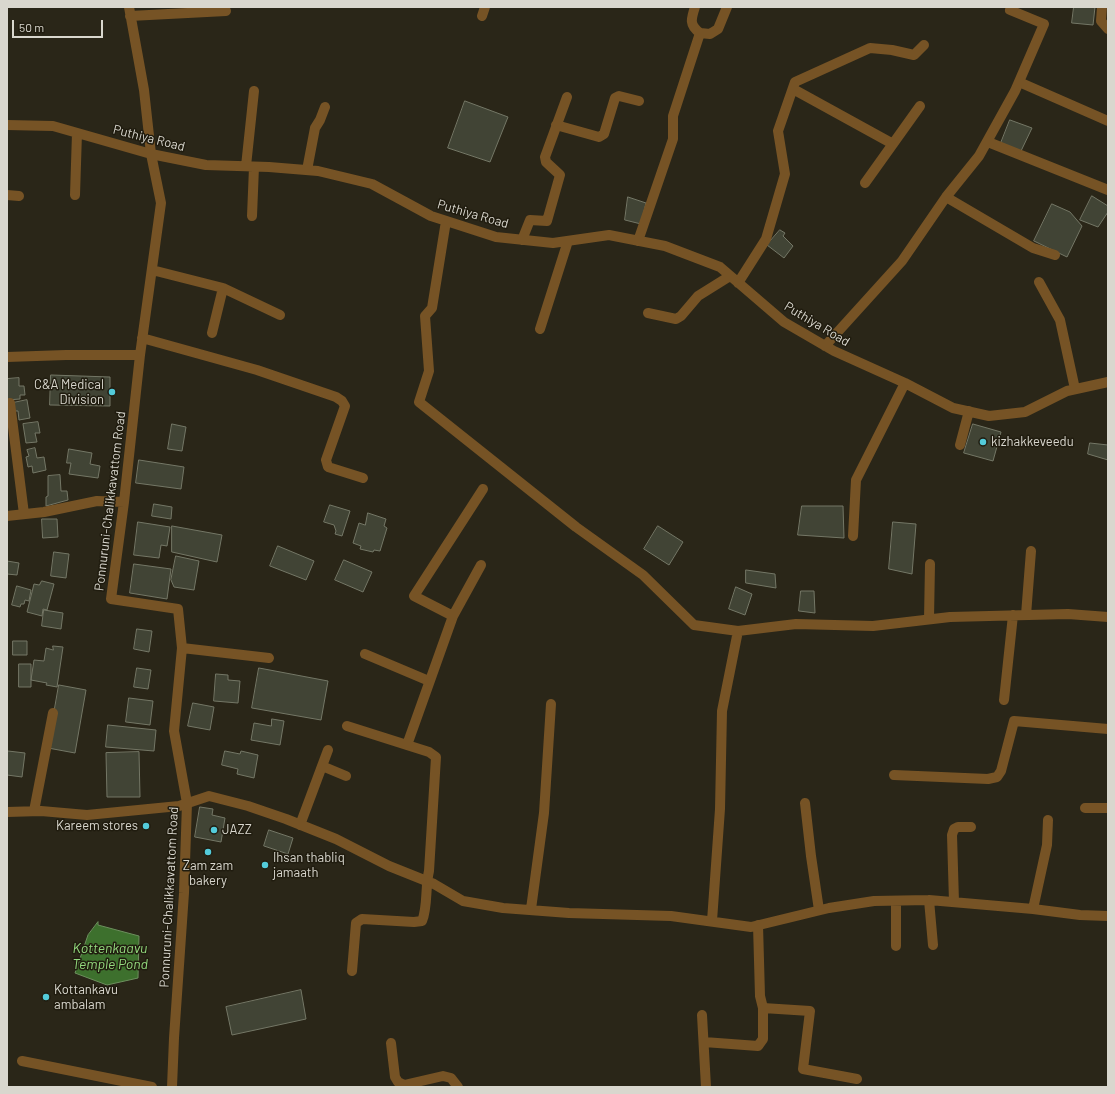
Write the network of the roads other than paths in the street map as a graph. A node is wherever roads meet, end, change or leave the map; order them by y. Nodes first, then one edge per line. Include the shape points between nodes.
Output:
1 (695, 7) edge
2 (727, 7) edge
3 (1011, 7) edge
4 (1102, 7) edge
5 (129, 11) edge
6 (226, 11) dead end
7 (1108, 29) edge
8 (700, 34) junction
9 (924, 45) dead end
10 (1019, 82) junction
11 (793, 89) junction
12 (254, 91) dead end
13 (567, 97) dead end
14 (639, 101) dead end
15 (920, 106) dead end
16 (325, 107) dead end
17 (1108, 121) edge
18 (7, 125) edge
19 (556, 126) junction
20 (77, 133) junction
21 (988, 142) junction
22 (893, 144) junction
23 (151, 154) junction
24 (250, 166) junction
25 (307, 170) junction
26 (865, 183) dead end
27 (1108, 190) edge
28 (7, 195) edge
29 (75, 195) dead end
30 (19, 196) dead end
31 (946, 197) junction
32 (252, 216) dead end
33 (446, 221) junction
34 (522, 240) junction
35 (568, 241) junction
36 (638, 241) junction
37 (1055, 255) dead end
38 (152, 270) junction
39 (734, 279) junction
40 (1039, 282) dead end
41 (222, 288) junction
42 (648, 313) dead end
43 (280, 315) dead end
44 (540, 329) dead end
45 (212, 333) dead end
46 (142, 338) junction
47 (826, 346) junction
48 (140, 355) junction
49 (7, 357) edge
50 (1108, 382) edge
51 (905, 383) junction
52 (1075, 389) junction
53 (10, 403) dead end
54 (969, 412) junction
55 (960, 445) dead end
56 (363, 478) dead end
57 (483, 489) dead end
58 (124, 502) junction
59 (24, 514) junction
60 (7, 516) edge
61 (853, 536) dead end
62 (1031, 550) dead end
63 (930, 564) dead end
64 (481, 565) dead end
65 (1013, 615) junction
66 (1026, 615) junction
67 (453, 616) junction
68 (1108, 617) edge
69 (929, 619) junction
70 (738, 631) junction
71 (182, 648) junction
72 (365, 654) dead end
73 (269, 658) dead end
74 (429, 681) junction
75 (1004, 700) dead end
76 (551, 704) dead end
77 (53, 713) dead end
78 (347, 726) dead end
79 (1108, 729) edge
80 (407, 745) junction
81 (328, 750) dead end
82 (322, 766) junction
83 (894, 775) dead end
84 (346, 776) dead end
85 (187, 803) junction
86 (805, 804) dead end
87 (1085, 808) dead end
88 (1108, 808) edge
89 (34, 811) junction
90 (7, 812) edge
91 (1048, 820) dead end
92 (300, 825) junction
93 (972, 827) dead end
94 (426, 881) junction
95 (929, 900) junction
96 (896, 901) junction
97 (954, 902) junction
98 (531, 909) junction
99 (1033, 909) junction
100 (820, 910) junction
101 (1108, 916) edge
102 (712, 921) junction
103 (758, 925) junction
104 (933, 945) dead end
105 (896, 946) dead end
106 (352, 971) dead end
107 (763, 1008) junction
108 (702, 1015) dead end
109 (704, 1042) junction
110 (391, 1043) dead end
111 (22, 1061) dead end
112 (857, 1079) dead end
113 (152, 1087) edge
114 (172, 1087) edge
115 (458, 1087) edge
116 (706, 1087) edge

1 - 8 street via 692,23
2 - 8 street via 718,29 710,34
3 - 10 street via 1010,10 1044,24
4 - 7 street via 1101,21
5 - 6 street
5 - 23 street, Ponnuruni-Chalikkavattom Road via 144,90
8 - 36 street via 673,116 673,139
9 - 11 street via 914,55 870,48 795,82
10 - 17 street
10 - 21 street
11 - 22 street
11 - 39 street via 778,131 785,174 766,239
12 - 24 street
13 - 19 street
14 - 19 street via 619,96 614,98 604,134 599,137
15 - 22 street
16 - 25 street via 315,128
18 - 20 street, Puthiya Road via 53,126
19 - 34 street via 544,157 560,175 547,221 530,220
20 - 23 street, Puthiya Road
20 - 29 street
21 - 27 street
21 - 31 street
22 - 26 street
23 - 24 street, Puthiya Road via 206,165
23 - 38 street, Ponnuruni-Chalikkavattom Road via 161,203
24 - 25 street, Puthiya Road
24 - 32 street
25 - 33 street, Puthiya Road via 372,184 430,216
28 - 30 street
31 - 37 street via 1033,248
31 - 47 street via 902,261
33 - 34 street, Puthiya Road via 496,237
33 - 70 street via 432,308 425,316 430,371 419,402 576,527 643,575 694,625
34 - 35 street, Puthiya Road via 553,244
35 - 36 street, Puthiya Road via 609,236
35 - 44 street
36 - 39 street, Puthiya Road via 666,246 720,267
38 - 41 street
38 - 46 street, Ponnuruni-Chalikkavattom Road
39 - 42 street via 698,296 676,319
39 - 47 street, Puthiya Road via 784,322
40 - 52 street via 1060,320
41 - 43 street
41 - 45 street
46 - 48 street, Ponnuruni-Chalikkavattom Road
46 - 56 street via 257,370 336,397 345,406 326,460 328,468
47 - 51 street, Puthiya Road
48 - 49 street
48 - 58 street, Ponnuruni-Chalikkavattom Road
50 - 52 street, Puthiya Road
51 - 54 street, Puthiya Road via 953,408
51 - 61 street via 856,480
52 - 54 street, Puthiya Road via 1026,412 989,416
53 - 59 street
54 - 55 street
57 - 67 street via 414,596
58 - 59 street via 97,501
58 - 71 street, Ponnuruni-Chalikkavattom Road via 111,599 178,609
59 - 60 street
62 - 66 street
63 - 69 street
64 - 67 street
65 - 66 street
65 - 69 street
65 - 75 street
66 - 68 street via 1068,614
67 - 74 street
69 - 70 street via 873,626 796,624
70 - 102 street via 722,711 720,810
71 - 73 street
71 - 85 street, Ponnuruni-Chalikkavattom Road via 174,731
72 - 74 street
74 - 80 street
76 - 98 street via 544,813
77 - 89 street
78 - 80 street
79 - 83 street via 1014,721 1001,771 997,777 988,779
80 - 94 street via 436,757 429,871
81 - 82 street
82 - 84 street
82 - 92 street
85 - 89 street via 179,806 87,815
85 - 92 street via 209,796 248,806
85 - 114 street, Ponnuruni-Chalikkavattom Road
86 - 100 street
87 - 88 street
89 - 90 street
91 - 99 street via 1046,845
92 - 94 street
93 - 97 street via 954,829 952,835
94 - 98 street via 463,901 503,908
94 - 106 street via 422,921 362,919 356,923
95 - 96 street
95 - 97 street
95 - 104 street
96 - 100 street via 874,901
96 - 105 street
97 - 99 street
98 - 102 street via 569,913 671,916
99 - 101 street
100 - 103 street
102 - 103 street via 751,927
103 - 107 street via 760,996
107 - 109 street via 763,1039 758,1046
107 - 112 street via 810,1011 803,1069
108 - 109 street
109 - 116 street
110 - 115 street via 395,1077 398,1082 404,1085 443,1076 451,1078
111 - 113 street

